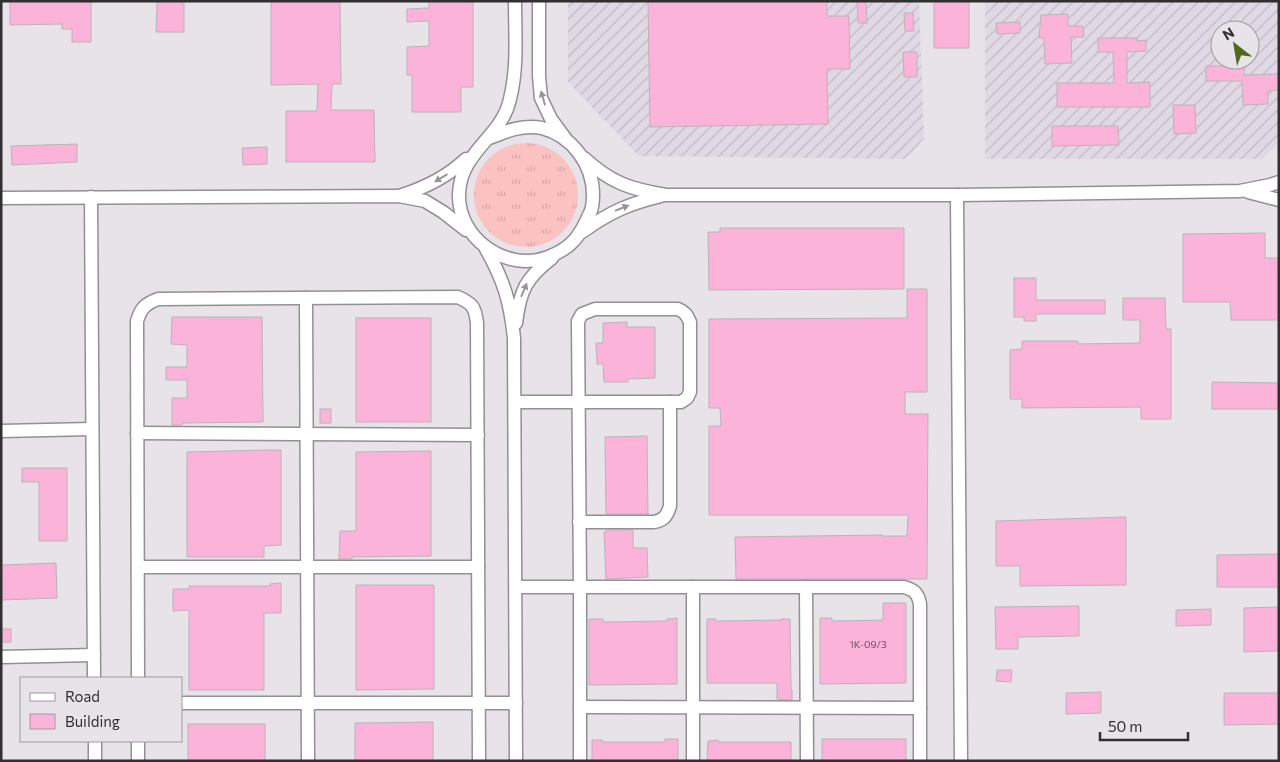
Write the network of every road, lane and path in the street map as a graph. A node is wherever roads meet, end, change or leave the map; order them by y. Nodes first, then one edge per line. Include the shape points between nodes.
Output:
1 (514, 1) edge
2 (539, 1) edge
3 (487, 139) junction
4 (566, 140) junction
5 (476, 149) junction
6 (584, 158) junction
7 (1279, 182) edge
8 (1240, 191) junction
9 (666, 194) junction
10 (958, 194) junction
11 (399, 196) junction
12 (91, 197) junction
13 (1, 198) edge
14 (1279, 200) edge
15 (582, 232) junction
16 (476, 239) junction
17 (485, 248) junction
18 (560, 252) junction
19 (306, 298) junction
20 (514, 338) junction
21 (515, 402) junction
22 (579, 402) junction
23 (670, 402) junction
24 (92, 429) junction
25 (1, 431) edge
26 (137, 433) junction
27 (307, 434) junction
28 (478, 435) junction
29 (579, 522) junction
30 (138, 566) junction
31 (307, 567) junction
32 (478, 567) junction
33 (516, 587) junction
34 (580, 587) junction
35 (693, 587) junction
36 (806, 587) junction
37 (94, 655) junction
38 (1, 657) edge
39 (94, 677) edge
40 (138, 677) edge
41 (182, 702) edge
42 (308, 703) junction
43 (478, 703) junction
44 (516, 703) junction
45 (580, 707) junction
46 (693, 708) junction
47 (807, 708) junction
48 (920, 708) junction
49 (95, 742) edge
50 (138, 742) edge
51 (95, 761) edge
52 (138, 761) edge
53 (308, 761) edge
54 (478, 761) edge
55 (516, 761) edge
56 (580, 761) edge
57 (693, 761) edge
58 (807, 761) edge
59 (920, 761) edge
60 (960, 761) edge

1 - 3 street via 515,74 510,102
4 -> 2 street via 541,98
3 - 4 street via 513,128 541,128
3 - 5 street
4 - 6 street
5 -> 11 street via 443,178
5 - 16 street via 464,170 459,194 463,218
6 - 9 street via 610,179 638,190
6 - 15 street via 593,182 592,208
7 - 8 street
8 - 10 street
8 - 14 street
9 - 10 street
15 -> 9 street via 609,213
10 - 60 street
11 - 12 street
11 - 16 street via 425,201 458,222
12 - 13 street
12 - 24 street
15 - 18 street
16 - 17 street
17 - 18 street via 522,262 542,260
17 - 20 street via 505,287
20 -> 18 street via 522,290 534,272
19 - 26 street via 158,299 146,304 137,321
19 - 27 street
19 - 28 street via 458,297 469,302 476,310 477,323
20 - 21 street
21 - 22 street
21 - 33 street
22 - 23 street
22 - 23 street via 578,321 582,314 595,309 678,309 690,322 690,392 681,402
22 - 29 street
23 - 29 street via 670,506 667,516 654,522
24 - 25 street
24 - 37 street
26 - 27 street
26 - 30 street
27 - 28 street
27 - 31 street
28 - 32 street
29 - 34 street
30 - 31 street
30 - 40 street
31 - 32 street
31 - 42 street
32 - 43 street
33 - 34 street
33 - 44 street
34 - 35 street
34 - 45 street
35 - 36 street
35 - 46 street
36 - 47 street
36 - 48 street via 904,587 918,594
37 - 38 street
37 - 39 street
41 - 42 street
42 - 43 street
42 - 53 street
43 - 44 street
43 - 54 street
44 - 55 street
45 - 46 street
45 - 56 street
46 - 47 street
46 - 57 street
47 - 48 street
47 - 58 street
48 - 59 street
49 - 51 street
50 - 52 street

